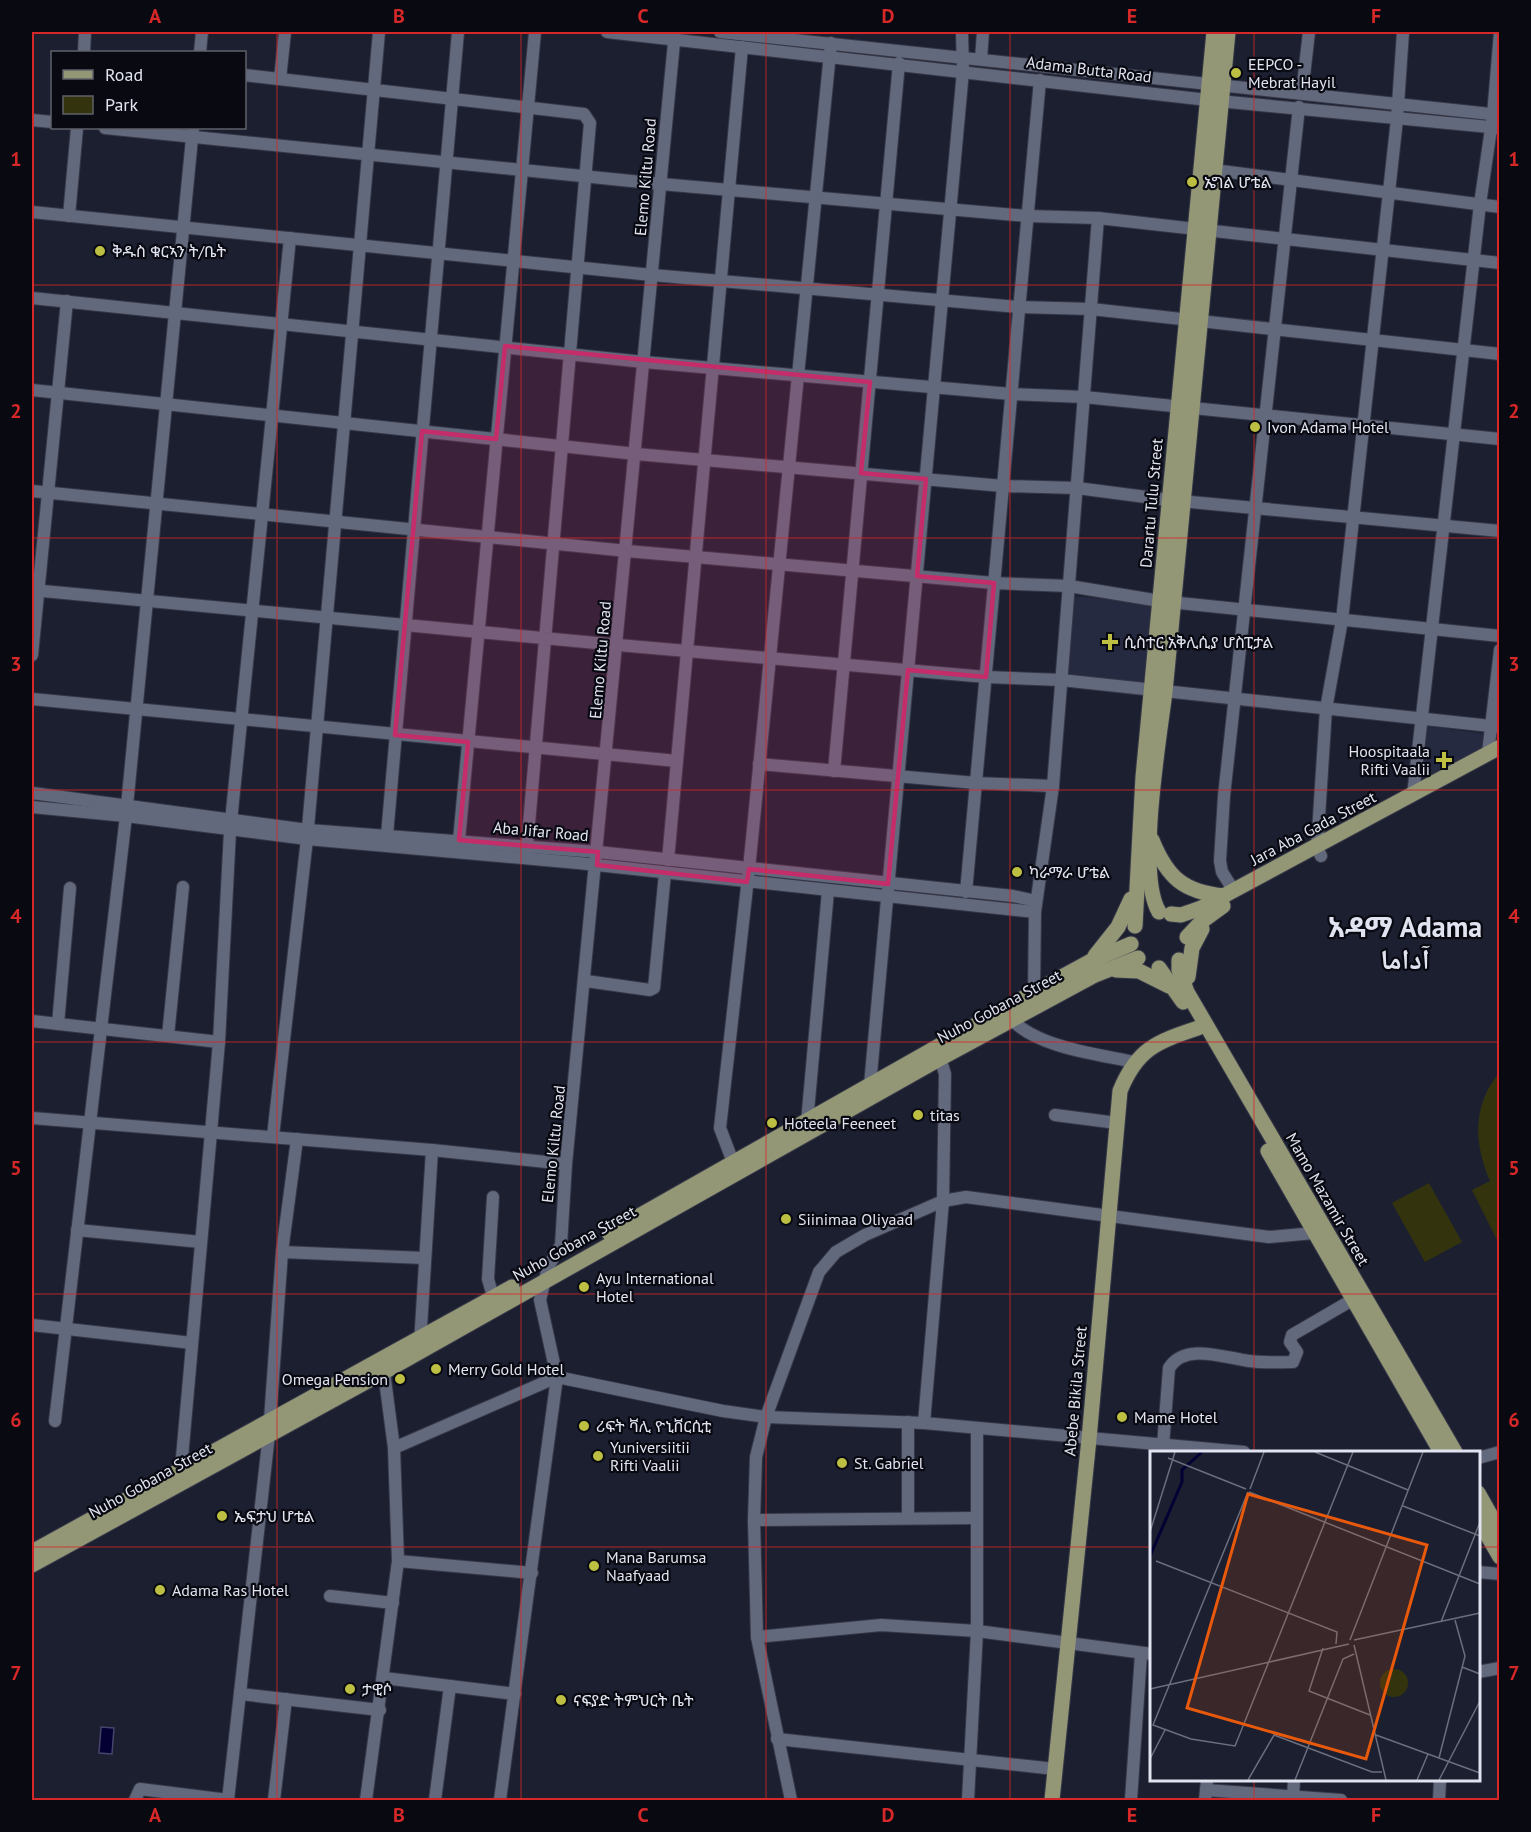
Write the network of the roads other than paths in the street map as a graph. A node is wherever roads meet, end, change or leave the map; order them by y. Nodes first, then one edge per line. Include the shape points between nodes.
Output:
1 (85, 32) edge
2 (202, 32) edge
3 (285, 32) edge
4 (379, 32) edge
5 (458, 32) edge
6 (535, 32) edge
7 (607, 32) edge
8 (720, 32) edge
9 (962, 32) edge
10 (983, 32) edge
11 (1214, 32) edge
12 (1228, 32) edge
13 (1309, 32) edge
14 (1403, 32) edge
15 (1500, 32) edge
16 (675, 36) edge
17 (813, 37) edge
18 (742, 47) junction
19 (830, 50) junction
20 (84, 51) edge
21 (200, 51) edge
22 (961, 57) junction
23 (981, 59) junction
24 (899, 63) junction
25 (963, 71) junction
26 (246, 75) edge
27 (280, 79) junction
28 (1040, 80) junction
29 (373, 90) junction
30 (1216, 92) junction
31 (1302, 93) junction
32 (451, 99) junction
33 (1398, 103) junction
34 (1299, 107) junction
35 (528, 108) junction
36 (1397, 119) junction
37 (32, 120) edge
38 (1496, 121) edge
39 (51, 122) edge
40 (76, 129) edge
41 (127, 129) edge
42 (192, 132) edge
43 (368, 154) junction
44 (445, 162) junction
45 (522, 169) junction
46 (1208, 169) junction
47 (585, 176) junction
48 (1291, 180) junction
49 (661, 184) junction
50 (729, 190) junction
51 (1389, 192) junction
52 (815, 197) junction
53 (886, 204) junction
54 (1479, 204) junction
55 (1500, 207) edge
56 (950, 209) junction
57 (32, 212) edge
58 (69, 216) junction
59 (1028, 216) junction
60 (1098, 218) junction
61 (183, 227) junction
62 (1202, 231) junction
63 (290, 238) junction
64 (1285, 240) junction
65 (360, 245) junction
66 (1383, 250) junction
67 (437, 253) junction
68 (513, 260) junction
69 (1473, 260) junction
70 (1500, 263) edge
71 (577, 267) junction
72 (652, 275) junction
73 (721, 281) junction
74 (806, 288) junction
75 (878, 295) junction
76 (32, 298) edge
77 (942, 300) junction
78 (67, 301) junction
79 (1019, 307) junction
80 (1091, 309) junction
81 (175, 312) junction
82 (1193, 320) junction
83 (283, 323) junction
84 (1275, 329) junction
85 (352, 330) junction
86 (430, 338) junction
87 (1373, 340) junction
88 (505, 346) junction
89 (1464, 350) junction
90 (570, 352) junction
91 (1500, 354) edge
92 (644, 362) junction
93 (713, 368) junction
94 (798, 375) junction
95 (870, 382) junction
96 (934, 387) junction
97 (32, 390) edge
98 (58, 393) junction
99 (1011, 394) junction
100 (1084, 397) junction
101 (166, 404) junction
102 (1185, 406) junction
103 (1266, 415) junction
104 (273, 416) junction
105 (344, 423) junction
106 (1363, 425) junction
107 (422, 431) junction
108 (1454, 434) junction
109 (496, 439) junction
110 (1500, 439) edge
111 (561, 446) junction
112 (636, 454) junction
113 (705, 460) junction
114 (789, 467) junction
115 (861, 473) junction
116 (926, 479) junction
117 (1003, 486) junction
118 (1077, 488) junction
119 (32, 491) edge
120 (48, 492) junction
121 (1176, 501) junction
122 (156, 503) junction
123 (1256, 508) junction
124 (263, 514) junction
125 (1353, 518) junction
126 (335, 521) junction
127 (1444, 526) junction
128 (413, 529) junction
129 (1500, 531) edge
130 (487, 537) junction
131 (553, 544) junction
132 (627, 551) junction
133 (696, 557) junction
134 (779, 564) junction
135 (853, 571) junction
136 (916, 576) junction
137 (994, 583) junction
138 (1069, 586) junction
139 (35, 590) edge
140 (147, 600) junction
141 (1166, 601) junction
142 (1244, 609) junction
143 (252, 610) junction
144 (327, 617) junction
145 (1342, 620) junction
146 (405, 625) junction
147 (1433, 629) junction
148 (478, 632) junction
149 (1500, 636) edge
150 (544, 638) junction
151 (618, 645) junction
152 (1500, 650) edge
153 (687, 651) junction
154 (32, 655) edge
155 (770, 658) junction
156 (844, 664) junction
157 (908, 670) junction
158 (986, 677) junction
159 (1061, 680) junction
160 (1158, 692) junction
161 (32, 699) edge
162 (1234, 700) junction
163 (1326, 709) junction
164 (136, 710) junction
165 (1423, 719) junction
166 (241, 720) junction
167 (317, 727) junction
168 (1495, 727) edge
169 (395, 735) junction
170 (468, 742) junction
171 (535, 748) junction
172 (1496, 752) edge
173 (607, 755) junction
174 (677, 761) junction
175 (759, 764) junction
176 (834, 771) junction
177 (898, 776) junction
178 (976, 783) junction
179 (1053, 786) junction
180 (32, 793) edge
181 (1413, 795) junction
182 (32, 807) edge
183 (127, 810) junction
184 (231, 825) junction
185 (308, 834) junction
186 (387, 835) junction
187 (1151, 837) junction
188 (459, 840) junction
189 (527, 847) junction
190 (1319, 852) junction
191 (1139, 854) junction
192 (598, 859) junction
193 (667, 866) junction
194 (748, 875) junction
195 (888, 884) junction
196 (70, 888) dead end
197 (183, 888) dead end
198 (828, 891) junction
199 (966, 892) junction
200 (1229, 893) junction
201 (887, 898) junction
202 (1035, 907) junction
203 (1165, 913) junction
204 (1211, 913) junction
205 (1135, 926) junction
206 (1187, 937) junction
207 (1134, 951) junction
208 (1179, 960) junction
209 (1090, 962) junction
210 (1159, 968) junction
211 (1104, 971) junction
212 (586, 981) junction
213 (1034, 992) junction
214 (1183, 993) junction
215 (1008, 1015) junction
216 (32, 1020) edge
217 (58, 1023) junction
218 (101, 1028) junction
219 (1198, 1028) junction
220 (168, 1036) junction
221 (1209, 1039) junction
222 (219, 1042) junction
223 (939, 1053) junction
224 (1134, 1062) junction
225 (870, 1085) junction
226 (1054, 1115) dead end
227 (32, 1118) edge
228 (807, 1122) junction
229 (90, 1123) junction
230 (1117, 1123) junction
231 (211, 1132) junction
232 (273, 1136) junction
233 (297, 1138) junction
234 (432, 1150) junction
235 (566, 1164) junction
236 (735, 1168) junction
237 (493, 1197) dead end
238 (943, 1201) junction
239 (1108, 1217) junction
240 (77, 1230) junction
241 (1319, 1230) junction
242 (201, 1242) junction
243 (282, 1252) junction
244 (424, 1258) junction
245 (546, 1274) junction
246 (1358, 1296) junction
247 (492, 1297) junction
248 (32, 1325) edge
249 (66, 1329) junction
250 (192, 1343) junction
251 (420, 1345) junction
252 (384, 1372) junction
253 (557, 1377) junction
254 (766, 1417) junction
255 (55, 1421) dead end
256 (908, 1422) junction
257 (924, 1423) junction
258 (269, 1427) junction
259 (977, 1429) junction
260 (1089, 1439) junction
261 (1163, 1446) junction
262 (394, 1448) junction
263 (1230, 1451) edge
264 (1440, 1451) edge
265 (1454, 1451) edge
266 (1500, 1452) edge
267 (1480, 1458) edge
268 (181, 1469) junction
269 (1480, 1496) edge
270 (908, 1518) junction
271 (977, 1518) junction
272 (753, 1520) junction
273 (1480, 1521) edge
274 (1500, 1532) edge
275 (32, 1552) edge
276 (1500, 1557) edge
277 (398, 1562) junction
278 (32, 1565) edge
279 (1480, 1572) edge
280 (532, 1573) junction
281 (1500, 1574) edge
282 (330, 1596) dead end
283 (393, 1604) junction
284 (977, 1631) junction
285 (757, 1637) junction
286 (1068, 1645) junction
287 (1146, 1654) edge
288 (1500, 1668) edge
289 (1480, 1672) edge
290 (384, 1678) junction
291 (450, 1686) junction
292 (240, 1694) junction
293 (515, 1694) junction
294 (286, 1699) junction
295 (380, 1710) junction
296 (777, 1739) junction
297 (970, 1760) junction
298 (1055, 1769) junction
299 (1294, 1781) edge
300 (1440, 1781) edge
301 (1206, 1790) edge
302 (1293, 1797) junction
303 (135, 1800) edge
304 (274, 1800) edge
305 (366, 1800) edge
306 (435, 1800) edge
307 (500, 1800) edge
308 (791, 1800) edge
309 (968, 1800) edge
310 (1052, 1800) edge
311 (1131, 1800) edge
312 (1341, 1800) edge
313 (1439, 1800) edge

1 - 20 street
2 - 21 street
3 - 27 street
4 - 29 street
5 - 32 street
6 - 35 street
7 - 16 street, Adama Butta Road
8 - 17 street, Adama Butta Road
9 - 22 street
10 - 23 street
11 - 30 main road
12 - 30 main road
13 - 31 street
14 - 33 street
15 - 38 street
16 - 18 street, Adama Butta Road
16 - 49 street, Elemo Kiltu Road
17 - 19 street, Adama Butta Road
18 - 19 street, Adama Butta Road
18 - 50 street
19 - 22 street, Adama Butta Road
19 - 24 street, Adama Butta Road
19 - 52 street
22 - 23 street, Adama Butta Road
22 - 25 street
23 - 30 street, Adama Butta Road
24 - 25 street, Adama Butta Road
24 - 53 street
25 - 28 street, Adama Butta Road
25 - 56 street
26 - 27 street
27 - 29 street
28 - 30 street, Adama Butta Road
28 - 59 street
29 - 32 street
29 - 43 street
30 - 31 street, Adama Butta Road
30 - 34 street, Adama Butta Road
30 - 46 main road, Darartu Tulu Street
31 - 33 street, Adama Butta Road
32 - 35 street
32 - 44 street
33 - 36 street
33 - 38 street, Adama Butta Road
34 - 36 street, Adama Butta Road
34 - 48 street
35 - 45 street
35 - 47 street via 588,117
36 - 38 street, Adama Butta Road
36 - 51 street
37 - 39 street
38 - 54 street
40 - 58 street
41 - 42 street
42 - 43 street
42 - 61 street
43 - 44 street
43 - 65 street
44 - 45 street
44 - 67 street
45 - 47 street
45 - 68 street
46 - 48 street
46 - 62 main road, Darartu Tulu Street
47 - 49 street
47 - 71 street
48 - 51 street
48 - 64 street
49 - 50 street
49 - 72 street, Elemo Kiltu Road
50 - 52 street
50 - 73 street
51 - 54 street
51 - 66 street
52 - 53 street
52 - 74 street
53 - 56 street
53 - 75 street
54 - 55 street
54 - 69 street
56 - 59 street
56 - 77 street
57 - 58 street
58 - 61 street
59 - 60 street
59 - 79 street
60 - 62 street
60 - 80 street
61 - 63 street
61 - 81 street
62 - 64 street
62 - 82 main road, Darartu Tulu Street
63 - 65 street
63 - 83 street
64 - 66 street
64 - 84 street
65 - 67 street
65 - 85 street
66 - 69 street
66 - 87 street
67 - 68 street
67 - 86 street
68 - 71 street
68 - 88 street
69 - 70 street
69 - 89 street
71 - 72 street
71 - 90 street
72 - 73 street
72 - 92 street, Elemo Kiltu Road
73 - 74 street
73 - 93 street
74 - 75 street
74 - 94 street
75 - 77 street
75 - 95 street
76 - 78 street
77 - 79 street
77 - 96 street
78 - 81 street
78 - 98 street
79 - 80 street
79 - 99 street
80 - 82 street
80 - 100 street
81 - 83 street
81 - 101 street
82 - 84 street
82 - 102 main road, Darartu Tulu Street
83 - 85 street
83 - 104 street
84 - 87 street
84 - 103 street
85 - 86 street
85 - 105 street
86 - 88 street
86 - 107 street
87 - 89 street
87 - 106 street
88 - 90 street
88 - 109 street
89 - 91 street
89 - 108 street
90 - 92 street
90 - 111 street
92 - 93 street
92 - 112 street, Elemo Kiltu Road
93 - 94 street
93 - 113 street
94 - 95 street
94 - 114 street
95 - 96 street
95 - 115 street
96 - 99 street
96 - 116 street
97 - 98 street
98 - 101 street
98 - 120 street
99 - 100 street
99 - 117 street
100 - 102 street
100 - 118 street
101 - 104 street
101 - 122 street
102 - 103 street
102 - 121 main road, Darartu Tulu Street
103 - 106 street
103 - 123 street
104 - 105 street
104 - 124 street
105 - 107 street
105 - 126 street
106 - 108 street
106 - 125 street
107 - 109 street
107 - 128 street
108 - 110 street
108 - 127 street
109 - 111 street
109 - 130 street
111 - 112 street
111 - 131 street
112 - 113 street
112 - 132 street, Elemo Kiltu Road
113 - 114 street
113 - 133 street
114 - 115 street
114 - 134 street
115 - 116 street
115 - 135 street
116 - 117 street
116 - 136 street
117 - 118 street
117 - 137 street
118 - 121 street
118 - 138 street
119 - 120 street
120 - 122 street
120 - 139 street
121 - 123 street
121 - 141 main road, Darartu Tulu Street
122 - 124 street
122 - 140 street
123 - 125 street
123 - 142 street
124 - 126 street
124 - 143 street
125 - 127 street
125 - 145 street
126 - 128 street
126 - 144 street
127 - 129 street
127 - 147 street
128 - 130 street
128 - 146 street
130 - 131 street
130 - 148 street
131 - 132 street
131 - 150 street
132 - 133 street
132 - 151 street, Elemo Kiltu Road
133 - 134 street
133 - 153 street
134 - 135 street
134 - 155 street
135 - 136 street
135 - 156 street
136 - 137 street
136 - 157 street
137 - 138 street
137 - 158 street
138 - 141 street
138 - 159 street
139 - 140 street
139 - 154 street
140 - 143 street
140 - 164 street
141 - 142 street
141 - 160 main road, Darartu Tulu Street
142 - 145 street
142 - 162 street
143 - 144 street
143 - 166 street
144 - 146 street
144 - 167 street
145 - 147 street
145 - 163 street
146 - 148 street
146 - 169 street
147 - 149 street
147 - 165 street
148 - 150 street
148 - 170 street
150 - 151 street
150 - 171 street
151 - 153 street
151 - 173 street, Elemo Kiltu Road
152 - 168 street
153 - 155 street
153 - 174 street
155 - 156 street
155 - 175 street
156 - 157 street
156 - 176 street
157 - 158 street
157 - 177 street
158 - 159 street
158 - 178 street
159 - 160 street
159 - 179 street
160 - 162 street
160 - 187 main road, Darartu Tulu Street
160 - 191 main road, Darartu Tulu Street
161 - 164 street
162 - 163 street
162 - 200 street via 1220,861
163 - 165 street
163 - 190 street
164 - 166 street
164 - 183 street
165 - 168 street
165 - 181 street
166 - 167 street
166 - 184 street
167 - 169 street
167 - 185 street
168 - 172 street
169 - 170 street
169 - 186 street
170 - 171 street
170 - 188 street
171 - 173 street
171 - 189 street
172 - 181 main road, Jara Aba Gada Street
172 - 190 main road, Jara Aba Gada Street
173 - 174 street
173 - 192 street, Elemo Kiltu Road
174 - 193 street
175 - 176 street
175 - 194 street
176 - 177 street
177 - 178 street
177 - 195 street
178 - 179 street
178 - 199 street
179 - 202 street
180 - 183 street, Aba Jifar Road
181 - 190 main road, Jara Aba Gada Street
182 - 183 street, Aba Jifar Road
183 - 184 street, Aba Jifar Road
183 - 218 street
184 - 185 street, Aba Jifar Road
184 - 222 street
185 - 186 street, Aba Jifar Road
185 - 192 street, Aba Jifar Road
185 - 232 street
186 - 188 street, Aba Jifar Road
187 - 200 main road via 1161,862 1174,878 1204,894
187 - 203 main road, Darartu Tulu Street via 1150,891
188 - 189 street, Aba Jifar Road
189 - 192 street, Aba Jifar Road
190 - 200 main road, Jara Aba Gada Street
190 - 204 main road, Jara Aba Gada Street
191 - 205 main road, Darartu Tulu Street
191 - 209 main road via 1127,913
192 - 193 street, Aba Jifar Road
192 - 212 street, Elemo Kiltu Road
193 - 194 street, Aba Jifar Road
193 - 212 street via 654,988
194 - 195 street, Aba Jifar Road
194 - 198 street, Aba Jifar Road
194 - 236 street via 720,1128
195 - 199 street, Aba Jifar Road
195 - 201 street
196 - 217 street
197 - 220 street
198 - 201 street, Aba Jifar Road
198 - 228 street
199 - 202 street, Aba Jifar Road via 1013,896
200 - 203 main road, Jara Aba Gada Street via 1191,912
201 - 202 street, Aba Jifar Road
201 - 225 street
202 - 213 street
203 - 205 main road via 1145,916
203 - 206 main road via 1179,920
204 - 206 main road, Jara Aba Gada Street
204 - 214 main road via 1192,948
205 - 207 main road
206 - 208 main road
207 - 209 main road, Nuho Gobana Street
207 - 210 main road via 1147,966
207 - 211 main road, Nuho Gobana Street
208 - 210 main road
208 - 214 main road, Mamo Mazamir Street
209 - 213 main road, Nuho Gobana Street
210 - 214 main road, Mamo Mazamir Street
211 - 214 main road via 1139,971
211 - 215 main road, Nuho Gobana Street
212 - 235 street, Elemo Kiltu Road
213 - 215 main road, Nuho Gobana Street
214 - 219 main road, Mamo Mazamir Street
214 - 221 main road, Mamo Mazamir Street
215 - 223 main road, Nuho Gobana Street
215 - 224 street via 1036,1037 1060,1046
216 - 217 street
217 - 218 street
218 - 220 street
218 - 229 street
219 - 221 main road, Mamo Mazamir Street
219 - 224 main road, Abebe Bikila Street via 1166,1038
220 - 222 street
221 - 241 main road, Mamo Mazamir Street
222 - 231 street
223 - 225 main road, Nuho Gobana Street
223 - 236 main road, Nuho Gobana Street
223 - 238 street via 945,1074
224 - 230 main road, Abebe Bikila Street via 1119,1091
225 - 228 main road, Nuho Gobana Street
226 - 230 street
227 - 229 street
228 - 236 main road, Nuho Gobana Street
229 - 231 street
229 - 240 street
230 - 239 main road, Abebe Bikila Street
231 - 232 street
231 - 242 street
232 - 233 street
233 - 234 street
233 - 243 street
234 - 235 street
234 - 244 street
235 - 245 street, Elemo Kiltu Road via 561,1245
236 - 245 main road, Nuho Gobana Street
237 - 247 street via 488,1279
238 - 239 street via 979,1198
238 - 254 street via 865,1236 830,1258 819,1272
238 - 257 street
239 - 241 street via 1269,1237
239 - 260 main road, Abebe Bikila Street
240 - 242 street
240 - 249 street
241 - 246 main road, Mamo Mazamir Street
242 - 250 street
243 - 244 street
243 - 258 street
244 - 251 street
245 - 247 main road, Nuho Gobana Street
245 - 251 main road, Nuho Gobana Street
245 - 253 street via 541,1309
246 - 261 street via 1292,1335 1290,1342 1297,1352 1293,1362 1248,1361 1222,1355 1184,1355 1175,1359 1169,1368
246 - 264 main road, Mamo Mazamir Street
246 - 265 main road, Mamo Mazamir Street
247 - 251 main road, Nuho Gobana Street
248 - 249 street
249 - 250 street
249 - 255 street
250 - 268 street
251 - 252 main road, Nuho Gobana Street
251 - 258 main road, Nuho Gobana Street
252 - 258 main road, Nuho Gobana Street
252 - 262 street
253 - 254 street
253 - 262 street
253 - 280 street
254 - 256 street
254 - 272 street via 756,1457
256 - 257 street
256 - 270 street
257 - 259 street
258 - 268 main road, Nuho Gobana Street
258 - 278 main road, Nuho Gobana Street
258 - 292 street
259 - 260 street
259 - 271 street
260 - 261 street
260 - 286 main road, Abebe Bikila Street
261 - 263 street
262 - 277 street
266 - 267 street
268 - 275 main road, Nuho Gobana Street
269 - 274 main road
270 - 271 street
270 - 272 street
271 - 284 street
272 - 285 street
273 - 276 main road
277 - 280 street
277 - 283 street
279 - 281 street
280 - 293 street
282 - 283 street
283 - 290 street
284 - 285 street via 880,1625
284 - 286 street
284 - 297 street
285 - 296 street
286 - 287 street
286 - 298 main road, Abebe Bikila Street
287 - 311 street
288 - 289 street
290 - 291 street
290 - 295 street
291 - 293 street
291 - 306 street
292 - 294 street
292 - 303 street via 228,1800 140,1789
293 - 307 street
294 - 295 street
294 - 304 street
295 - 305 street
296 - 297 street
296 - 308 street
297 - 298 street
297 - 309 street
298 - 310 main road, Abebe Bikila Street
299 - 302 street
300 - 313 street
301 - 302 street
302 - 312 street

